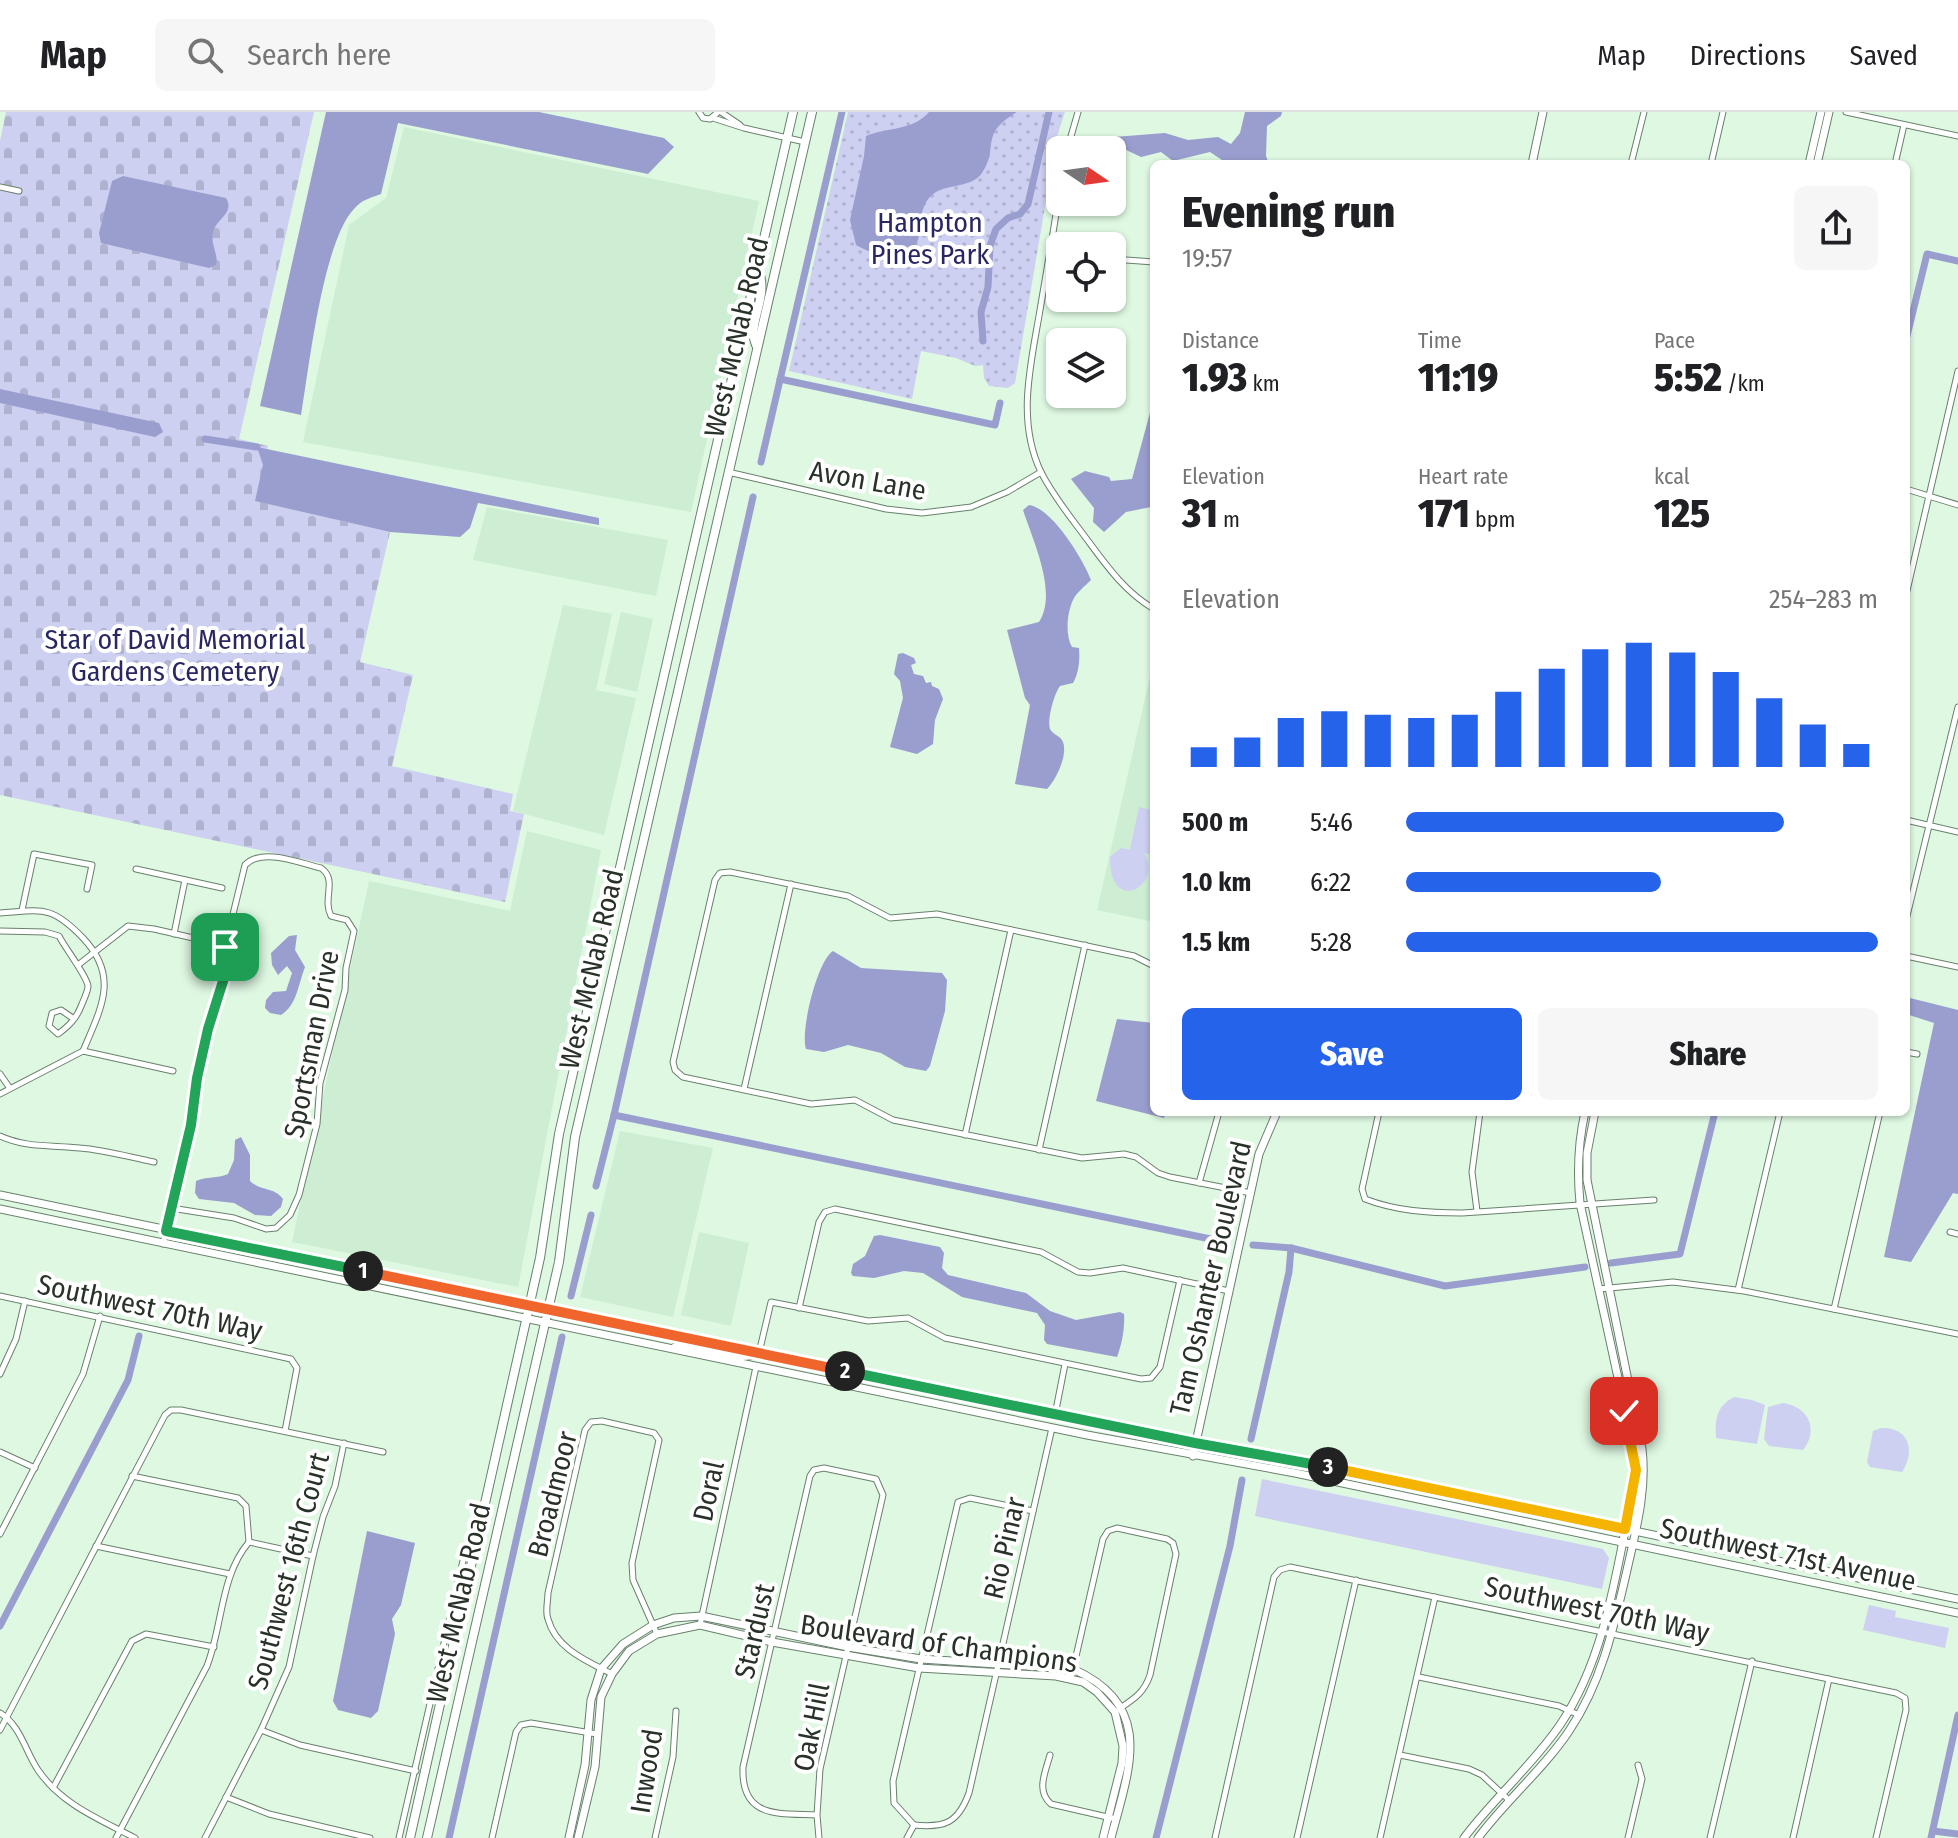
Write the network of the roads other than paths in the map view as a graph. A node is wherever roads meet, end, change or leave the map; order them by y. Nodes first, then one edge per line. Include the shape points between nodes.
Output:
1 (699, 112) edge
2 (720, 112) edge
3 (793, 112) edge
4 (812, 112) edge
5 (1078, 112) edge
6 (1543, 112) edge
7 (1644, 112) edge
8 (1723, 112) edge
9 (1821, 112) edge
10 (1829, 112) edge
11 (1846, 112) edge
12 (713, 118) junction
13 (1904, 125) junction
14 (744, 128) junction
15 (1071, 136) edge
16 (1958, 136) edge
17 (787, 138) junction
18 (805, 142) junction
19 (1533, 160) edge
20 (1632, 160) edge
21 (1712, 160) edge
22 (1810, 160) edge
23 (1818, 160) edge
24 (1896, 160) edge
25 (0, 187) edge
26 (19, 191) dead end
27 (1126, 260) edge
28 (1150, 262) edge
29 (758, 269) junction
30 (1046, 276) edge
31 (756, 345) junction
32 (1958, 371) edge
33 (728, 472) junction
34 (1041, 472) junction
35 (1910, 490) edge
36 (1929, 495) junction
37 (1958, 505) edge
38 (1910, 578) edge
39 (1150, 606) edge
40 (1958, 707) edge
41 (1910, 821) edge
42 (1929, 825) junction
43 (1958, 832) edge
44 (136, 869) dead end
45 (185, 880) junction
46 (791, 884) junction
47 (222, 888) dead end
48 (87, 889) dead end
49 (1910, 903) edge
50 (22, 910) junction
51 (0, 913) edge
52 (1011, 930) junction
53 (0, 931) edge
54 (174, 934) junction
55 (215, 943) dead end
56 (1085, 945) junction
57 (97, 953) junction
58 (1910, 957) edge
59 (1150, 964) edge
60 (78, 965) junction
61 (1958, 967) edge
62 (74, 1019) junction
63 (83, 1051) junction
64 (1910, 1053) edge
65 (1917, 1054) dead end
66 (173, 1071) dead end
67 (0, 1074) edge
68 (9, 1087) junction
69 (744, 1089) junction
70 (0, 1094) edge
71 (1218, 1116) edge
72 (1275, 1116) edge
73 (1378, 1116) edge
74 (1479, 1116) edge
75 (1584, 1116) edge
76 (1594, 1116) edge
77 (1779, 1116) edge
78 (1879, 1116) edge
79 (965, 1135) junction
80 (2, 1139) edge
81 (1039, 1150) junction
82 (154, 1162) dead end
83 (1199, 1183) junction
84 (1251, 1193) junction
85 (0, 1195) edge
86 (1654, 1200) dead end
87 (1580, 1203) junction
88 (1590, 1203) junction
89 (171, 1208) junction
90 (0, 1209) edge
91 (1477, 1211) junction
92 (166, 1231) junction
93 (1950, 1232) dead end
94 (1958, 1234) edge
95 (163, 1244) junction
96 (1180, 1280) junction
97 (1603, 1288) junction
98 (1738, 1290) junction
99 (1229, 1291) junction
100 (0, 1296) edge
101 (25, 1301) junction
102 (530, 1305) junction
103 (799, 1308) junction
104 (548, 1309) junction
105 (1834, 1309) junction
106 (100, 1316) junction
107 (527, 1318) junction
108 (545, 1322) junction
109 (1958, 1334) edge
110 (669, 1348) junction
111 (759, 1353) junction
112 (1065, 1364) junction
113 (756, 1367) junction
114 (0, 1374) edge
115 (881, 1378) junction
116 (1055, 1415) junction
117 (1083, 1421) junction
118 (1030, 1423) junction
119 (1052, 1428) junction
120 (285, 1431) junction
121 (344, 1443) junction
122 (1195, 1443) junction
123 (0, 1452) edge
124 (383, 1452) dead end
125 (1193, 1456) junction
126 (35, 1468) junction
127 (132, 1476) junction
128 (880, 1485) joint
129 (1033, 1511) junction
130 (1625, 1529) junction
131 (1636, 1531) junction
132 (0, 1534) edge
133 (468, 1539) dead end
134 (249, 1542) junction
135 (1622, 1542) junction
136 (1633, 1544) junction
137 (96, 1546) junction
138 (313, 1556) junction
139 (230, 1574) junction
140 (1356, 1580) junction
141 (1435, 1597) junction
142 (1958, 1599) edge
143 (1958, 1613) edge
144 (700, 1620) junction
145 (653, 1625) junction
146 (1603, 1630) junction
147 (774, 1632) junction
148 (1613, 1633) junction
149 (657, 1634) junction
150 (772, 1642) junction
151 (214, 1647) junction
152 (847, 1651) junction
153 (921, 1659) junction
154 (1752, 1661) junction
155 (997, 1662) junction
156 (919, 1668) junction
157 (601, 1669) junction
158 (1073, 1669) junction
159 (995, 1673) junction
160 (612, 1674) junction
161 (1419, 1677) junction
162 (1071, 1678) junction
163 (1829, 1679) junction
164 (1119, 1710) junction
165 (676, 1711) dead end
166 (1569, 1711) junction
167 (0, 1713) edge
168 (1579, 1715) junction
169 (7, 1717) junction
170 (0, 1730) edge
171 (261, 1730) junction
172 (592, 1734) junction
173 (1050, 1755) dead end
174 (1400, 1755) junction
175 (1638, 1765) dead end
176 (416, 1771) junction
177 (53, 1788) junction
178 (1504, 1794) junction
179 (226, 1797) junction
180 (1511, 1802) junction
181 (817, 1815) junction
182 (1107, 1817) junction
183 (1116, 1819) junction
184 (914, 1825) junction
185 (120, 1830) junction
186 (116, 1838) edge
187 (135, 1838) edge
188 (205, 1838) edge
189 (370, 1838) edge
190 (399, 1838) edge
191 (410, 1838) edge
192 (427, 1838) edge
193 (492, 1838) edge
194 (569, 1838) edge
195 (578, 1838) edge
196 (655, 1838) edge
197 (819, 1838) edge
198 (907, 1838) edge
199 (1103, 1838) edge
200 (1111, 1838) edge
201 (1215, 1838) edge
202 (1297, 1838) edge
203 (1380, 1838) edge
204 (1464, 1838) edge
205 (1478, 1838) edge
206 (1628, 1838) edge
207 (1710, 1838) edge
208 (1793, 1838) edge
209 (1876, 1838) edge

1 - 12 street
2 - 12 street
2 - 14 street
3 - 17 main road, West McNab Road
4 - 18 main road, West McNab Road
5 - 15 street
6 - 19 main road
7 - 20 street
8 - 21 street
9 - 22 main road
10 - 23 main road
11 - 13 street
12 - 14 street
13 - 16 street
13 - 24 street
14 - 17 street
17 - 18 street
17 - 29 main road, West McNab Road
18 - 31 main road, West McNab Road
25 - 26 street
27 - 28 street
29 - 31 main road via 764,287 753,333
29 - 102 main road, West McNab Road via 559,1134
30 - 34 street via 1027,393 1029,432
31 - 33 main road, West McNab Road
32 - 36 street
33 - 34 street, Avon Lane via 916,513 971,507
33 - 104 main road, West McNab Road via 575,1137
34 - 39 street via 1107,566
35 - 36 street
36 - 37 street
36 - 38 street
40 - 42 street
41 - 42 street
42 - 43 street
42 - 49 street
44 - 45 street
45 - 47 street
45 - 54 street
46 - 52 street via 848,896 890,918 937,914
46 - 69 street
46 - 69 street via 720,873 680,1031 675,1070 683,1077
48 - 50 street via 92,865 34,854
50 - 51 street
50 - 57 street via 63,917
52 - 56 street
52 - 79 street
53 - 60 street via 59,936
54 - 55 street
54 - 57 street via 128,926
56 - 59 street
56 - 81 street
57 - 60 street
57 - 63 street via 105,971 103,995
58 - 61 street
60 - 62 street via 88,987
62 - 62 street via 58,1034 49,1026 52,1013 61,1010
63 - 66 street
63 - 68 street
64 - 65 street
67 - 68 street
68 - 70 street
69 - 79 street via 811,1104 855,1100 893,1120
71 - 83 street
72 - 84 main road, Tam Oshanter Boulevard
73 - 91 street via 1362,1189 1365,1199 1426,1212
74 - 91 street via 1472,1172
75 - 87 main road via 1578,1148
76 - 88 main road via 1587,1153
77 - 98 street
78 - 105 street
79 - 81 street
80 - 82 street
81 - 83 street via 1082,1158 1124,1154 1158,1173
83 - 84 street
84 - 99 main road, Tam Oshanter Boulevard
85 - 92 main road, Southwest 71st Avenue
86 - 88 street
87 - 88 street
87 - 91 street
87 - 97 main road
88 - 97 main road
89 - 89 street, Sportsman Drive via 245,865 262,856 321,868 331,880 328,911 347,920 354,931 299,1195 290,1215 276,1228
89 - 92 street, Sportsman Drive
90 - 95 main road, Southwest 71st Avenue
92 - 95 street, Sportsman Drive
92 - 102 main road, Southwest 71st Avenue
93 - 94 street
95 - 107 main road, Southwest 71st Avenue
96 - 99 street
96 - 103 street via 1123,1268 1078,1272 1041,1252 835,1209 819,1222
96 - 112 street via 1160,1367 1151,1378
97 - 98 street via 1673,1282
97 - 130 main road via 1636,1470
97 - 131 main road via 1644,1468
98 - 105 street
99 - 122 main road, Tam Oshanter Boulevard
100 - 101 street, Southwest 70th Way
101 - 106 street, Southwest 70th Way
101 - 114 street
102 - 104 main road, Southwest 71st Avenue
102 - 107 main road, West McNab Road
103 - 111 street via 771,1302
103 - 112 street via 868,1321 908,1318 945,1338
104 - 108 main road, West McNab Road
104 - 111 main road, Southwest 71st Avenue
105 - 109 street
106 - 120 street, Southwest 70th Way via 291,1359 297,1368
106 - 126 street via 83,1374
107 - 108 main road, Southwest 71st Avenue
107 - 191 main road, West McNab Road
108 - 110 main road, Southwest 71st Avenue
108 - 192 main road, West McNab Road
110 - 111 main road via 686,1345 745,1357
110 - 113 main road, Southwest 71st Avenue
111 - 115 main road, Southwest 71st Avenue
112 - 116 street
113 - 115 main road via 772,1359
113 - 118 main road, Southwest 71st Avenue
113 - 144 street, Doral
115 - 116 main road, Southwest 71st Avenue
116 - 117 main road, Southwest 71st Avenue
116 - 118 main road
117 - 119 main road
117 - 122 main road, Southwest 71st Avenue
118 - 119 main road, Southwest 71st Avenue
119 - 125 main road, Southwest 71st Avenue
119 - 129 street, Rio Pinar
120 - 121 street
120 - 127 street via 171,1410
121 - 124 street
121 - 138 street, Southwest 16th Court
122 - 125 main road, Tam Oshanter Boulevard
122 - 130 main road, Southwest 71st Avenue
123 - 126 street
125 - 135 main road, Southwest 71st Avenue
126 - 132 street
127 - 134 street via 238,1498 246,1506
127 - 137 street
128 - 147 street, Stardust via 876,1479 814,1470
128 - 152 street, Oak Hill via 883,1495
129 - 153 street via 970,1498 958,1502
129 - 155 street, Rio Pinar
130 - 131 main road, Southwest 71st Avenue
130 - 135 main road
131 - 136 main road
131 - 142 main road, Southwest 71st Avenue
133 - 176 street
134 - 138 street
134 - 139 street
135 - 136 main road, Southwest 71st Avenue
135 - 146 main road
136 - 143 main road, Southwest 71st Avenue
136 - 148 main road
137 - 139 street
137 - 169 street
138 - 171 street, Southwest 16th Court via 289,1667
139 - 151 street
140 - 141 street, Southwest 70th Way
140 - 201 street, Southwest 70th Way via 1290,1567 1274,1577
140 - 202 street
141 - 146 street, Southwest 70th Way
141 - 161 street
144 - 145 main road, Boulevard of Champions via 674,1618
144 - 147 main road, Boulevard of Champions
144 - 149 main road, Boulevard of Champions
144 - 150 main road, Boulevard of Champions
145 - 149 street, Broadmoor
145 - 157 main road, Boulevard of Champions via 623,1644
145 - 157 street, Broadmoor via 633,1580 632,1563 659,1440 654,1433 591,1422 548,1593 547,1618 574,1655
146 - 148 street, Southwest 70th Way
146 - 166 main road
147 - 150 street, Stardust
147 - 152 main road, Boulevard of Champions
148 - 154 street, Southwest 70th Way
148 - 168 main road
149 - 160 main road, Boulevard of Champions via 629,1651
150 - 152 main road, Boulevard of Champions
150 - 181 street, Stardust via 742,1783 759,1808
151 - 177 street via 137,1636
151 - 185 street
152 - 153 main road, Boulevard of Champions
152 - 156 main road, Boulevard of Champions
152 - 181 street, Oak Hill via 820,1769
153 - 155 main road, Boulevard of Champions
153 - 156 street
154 - 163 street, Southwest 70th Way
154 - 207 street
155 - 158 main road, Boulevard of Champions
155 - 159 street, Rio Pinar
156 - 159 main road, Boulevard of Champions
156 - 184 street via 893,1781 894,1803
157 - 160 street, Broadmoor
157 - 172 main road, Boulevard of Champions via 591,1700
158 - 162 street
158 - 164 main road, Boulevard of Champions via 1102,1685
158 - 164 street via 1108,1531 1117,1528 1173,1543 1176,1554 1146,1688
159 - 162 main road, Boulevard of Champions
159 - 184 street, Rio Pinar via 961,1813 943,1825
160 - 172 main road, Boulevard of Champions
161 - 166 street
161 - 174 street
162 - 164 main road, Boulevard of Champions
163 - 208 street
163 - 209 street, Southwest 70th Way via 1905,1698
164 - 182 main road via 1122,1763
164 - 183 main road via 1132,1743
165 - 196 street, Inwood via 673,1757
166 - 168 street
166 - 178 main road
167 - 169 street
168 - 180 main road
169 - 170 street
169 - 177 street
171 - 176 street via 300,1745
171 - 179 street, Southwest 16th Court
172 - 193 street via 521,1725
172 - 194 main road, Boulevard of Champions
172 - 195 main road, Boulevard of Champions via 595,1767
173 - 182 street via 1043,1797 1051,1804
174 - 178 street via 1469,1769
174 - 203 street
175 - 206 street via 1642,1779
176 - 190 street
177 - 185 street
178 - 180 street
178 - 204 main road
179 - 188 street, Southwest 16th Court
179 - 189 street via 269,1814
180 - 205 main road
181 - 197 street, Oak Hill
182 - 183 street
182 - 199 main road
183 - 200 main road
184 - 198 street
185 - 186 street
185 - 187 street

